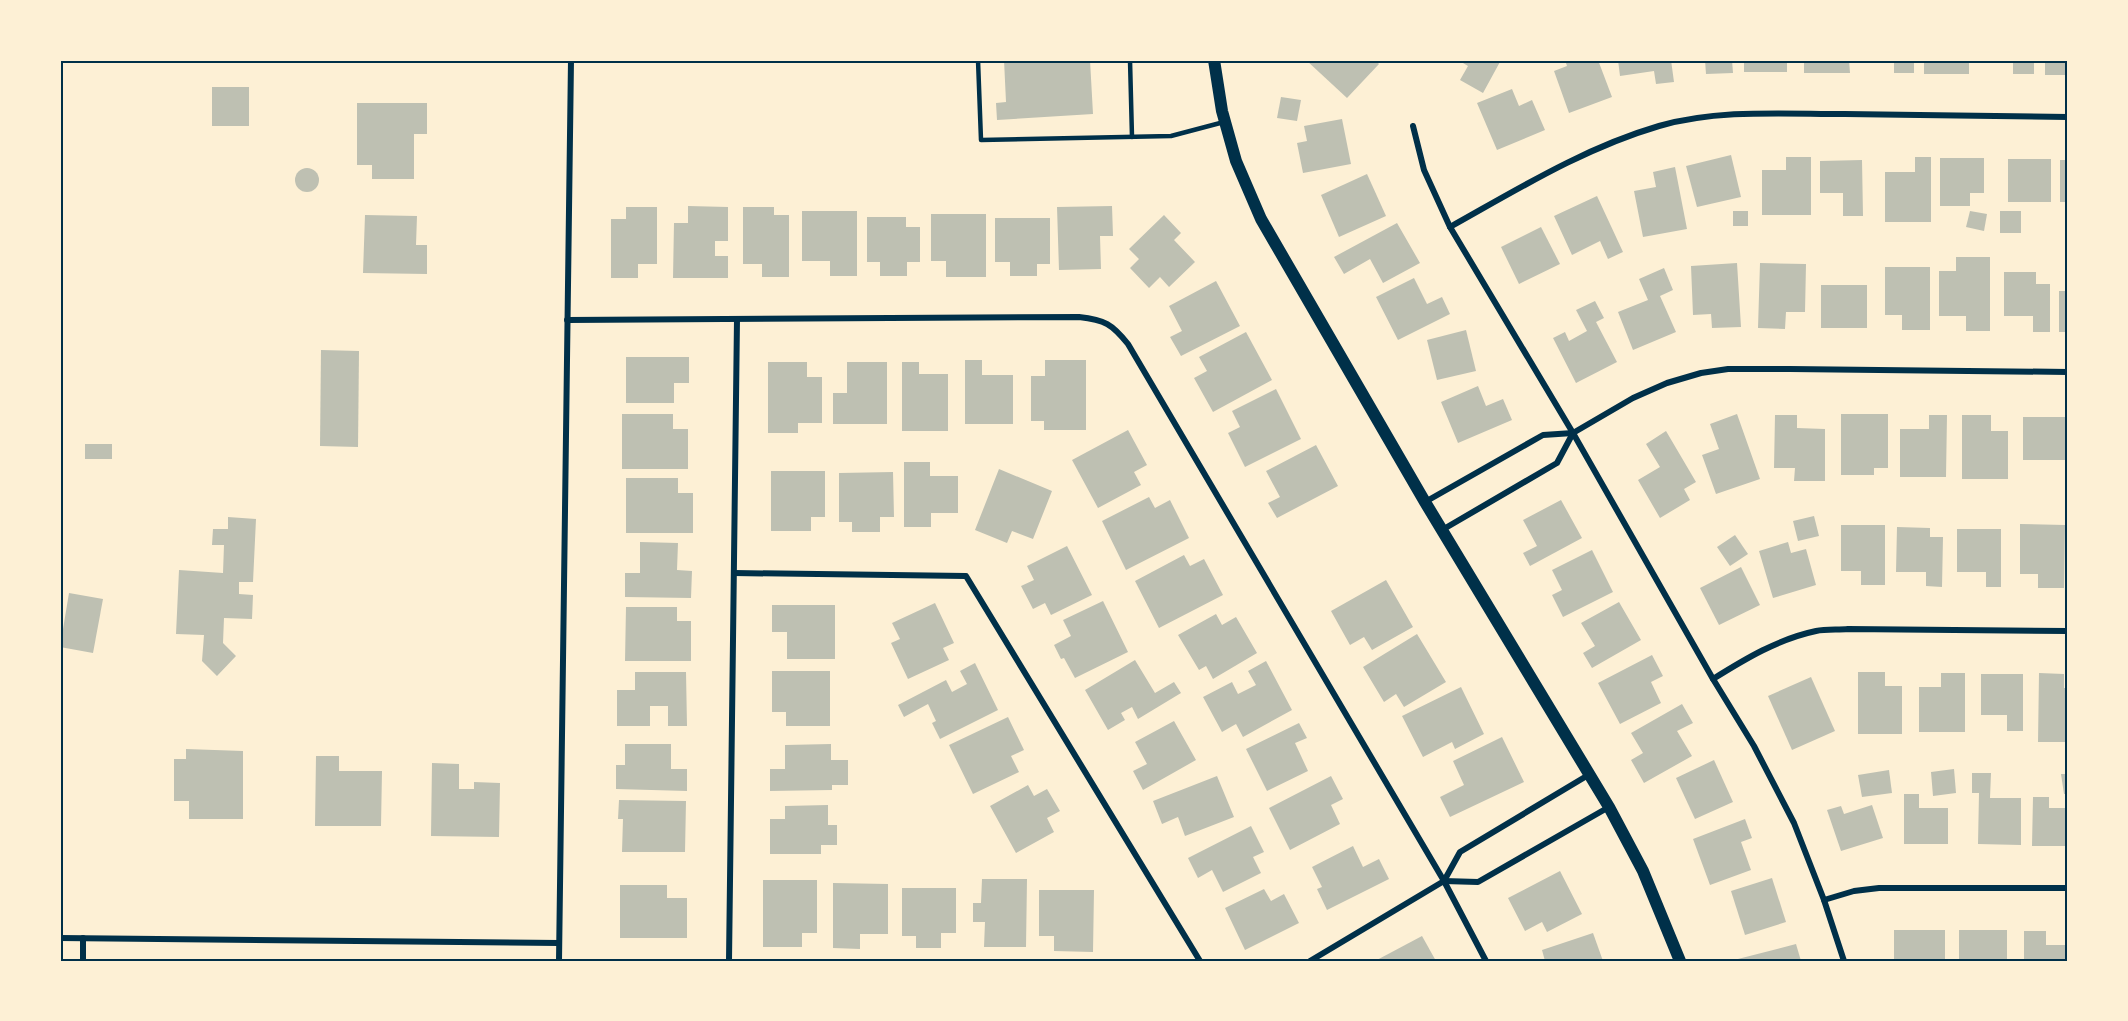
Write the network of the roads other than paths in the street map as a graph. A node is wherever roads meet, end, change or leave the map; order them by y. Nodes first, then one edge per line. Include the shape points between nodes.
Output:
1 (571, 60) edge
2 (978, 60) edge
3 (1130, 60) edge
4 (1214, 60) edge
5 (2068, 117) edge
6 (1225, 122) junction
7 (1413, 126) dead end
8 (1132, 137) junction
9 (1450, 227) junction
10 (737, 319) junction
11 (567, 320) junction
12 (2068, 372) edge
13 (1574, 433) junction
14 (1425, 502) junction
15 (1442, 530) junction
16 (734, 573) junction
17 (2068, 631) edge
18 (1713, 678) junction
19 (1590, 774) junction
20 (1609, 807) junction
21 (1444, 881) junction
22 (2068, 888) edge
23 (1824, 900) junction
24 (60, 938) edge
25 (82, 938) junction
26 (559, 943) junction
27 (83, 961) edge
28 (559, 961) edge
29 (729, 961) edge
30 (1200, 961) edge
31 (1310, 961) edge
32 (1486, 961) edge
33 (1680, 961) edge
34 (1844, 961) edge

1 - 11 street
2 - 8 lane via 981,140
3 - 8 lane
4 - 6 main road
5 - 9 street via 1767,113 1715,116 1660,126 1598,148
6 - 8 lane via 1171,136
6 - 14 main road via 1236,161 1261,219
7 - 9 street via 1424,170
9 - 13 street
10 - 11 street
10 - 16 street
10 - 21 street via 1079,317 1107,322 1128,344
11 - 26 street
12 - 13 street via 1728,369 1667,382
13 - 14 street via 1543,435
13 - 15 street via 1557,463
13 - 18 street
14 - 15 main road
15 - 19 main road
16 - 29 street
16 - 30 street via 966,576
17 - 18 street via 1816,631 1758,652
18 - 23 street via 1794,823
19 - 20 main road
19 - 21 street via 1460,852
20 - 21 street via 1478,882
20 - 33 main road via 1643,871
21 - 31 street
21 - 32 street
22 - 23 street via 1879,888
23 - 34 street
24 - 25 street
25 - 26 street
25 - 27 street
26 - 28 street

